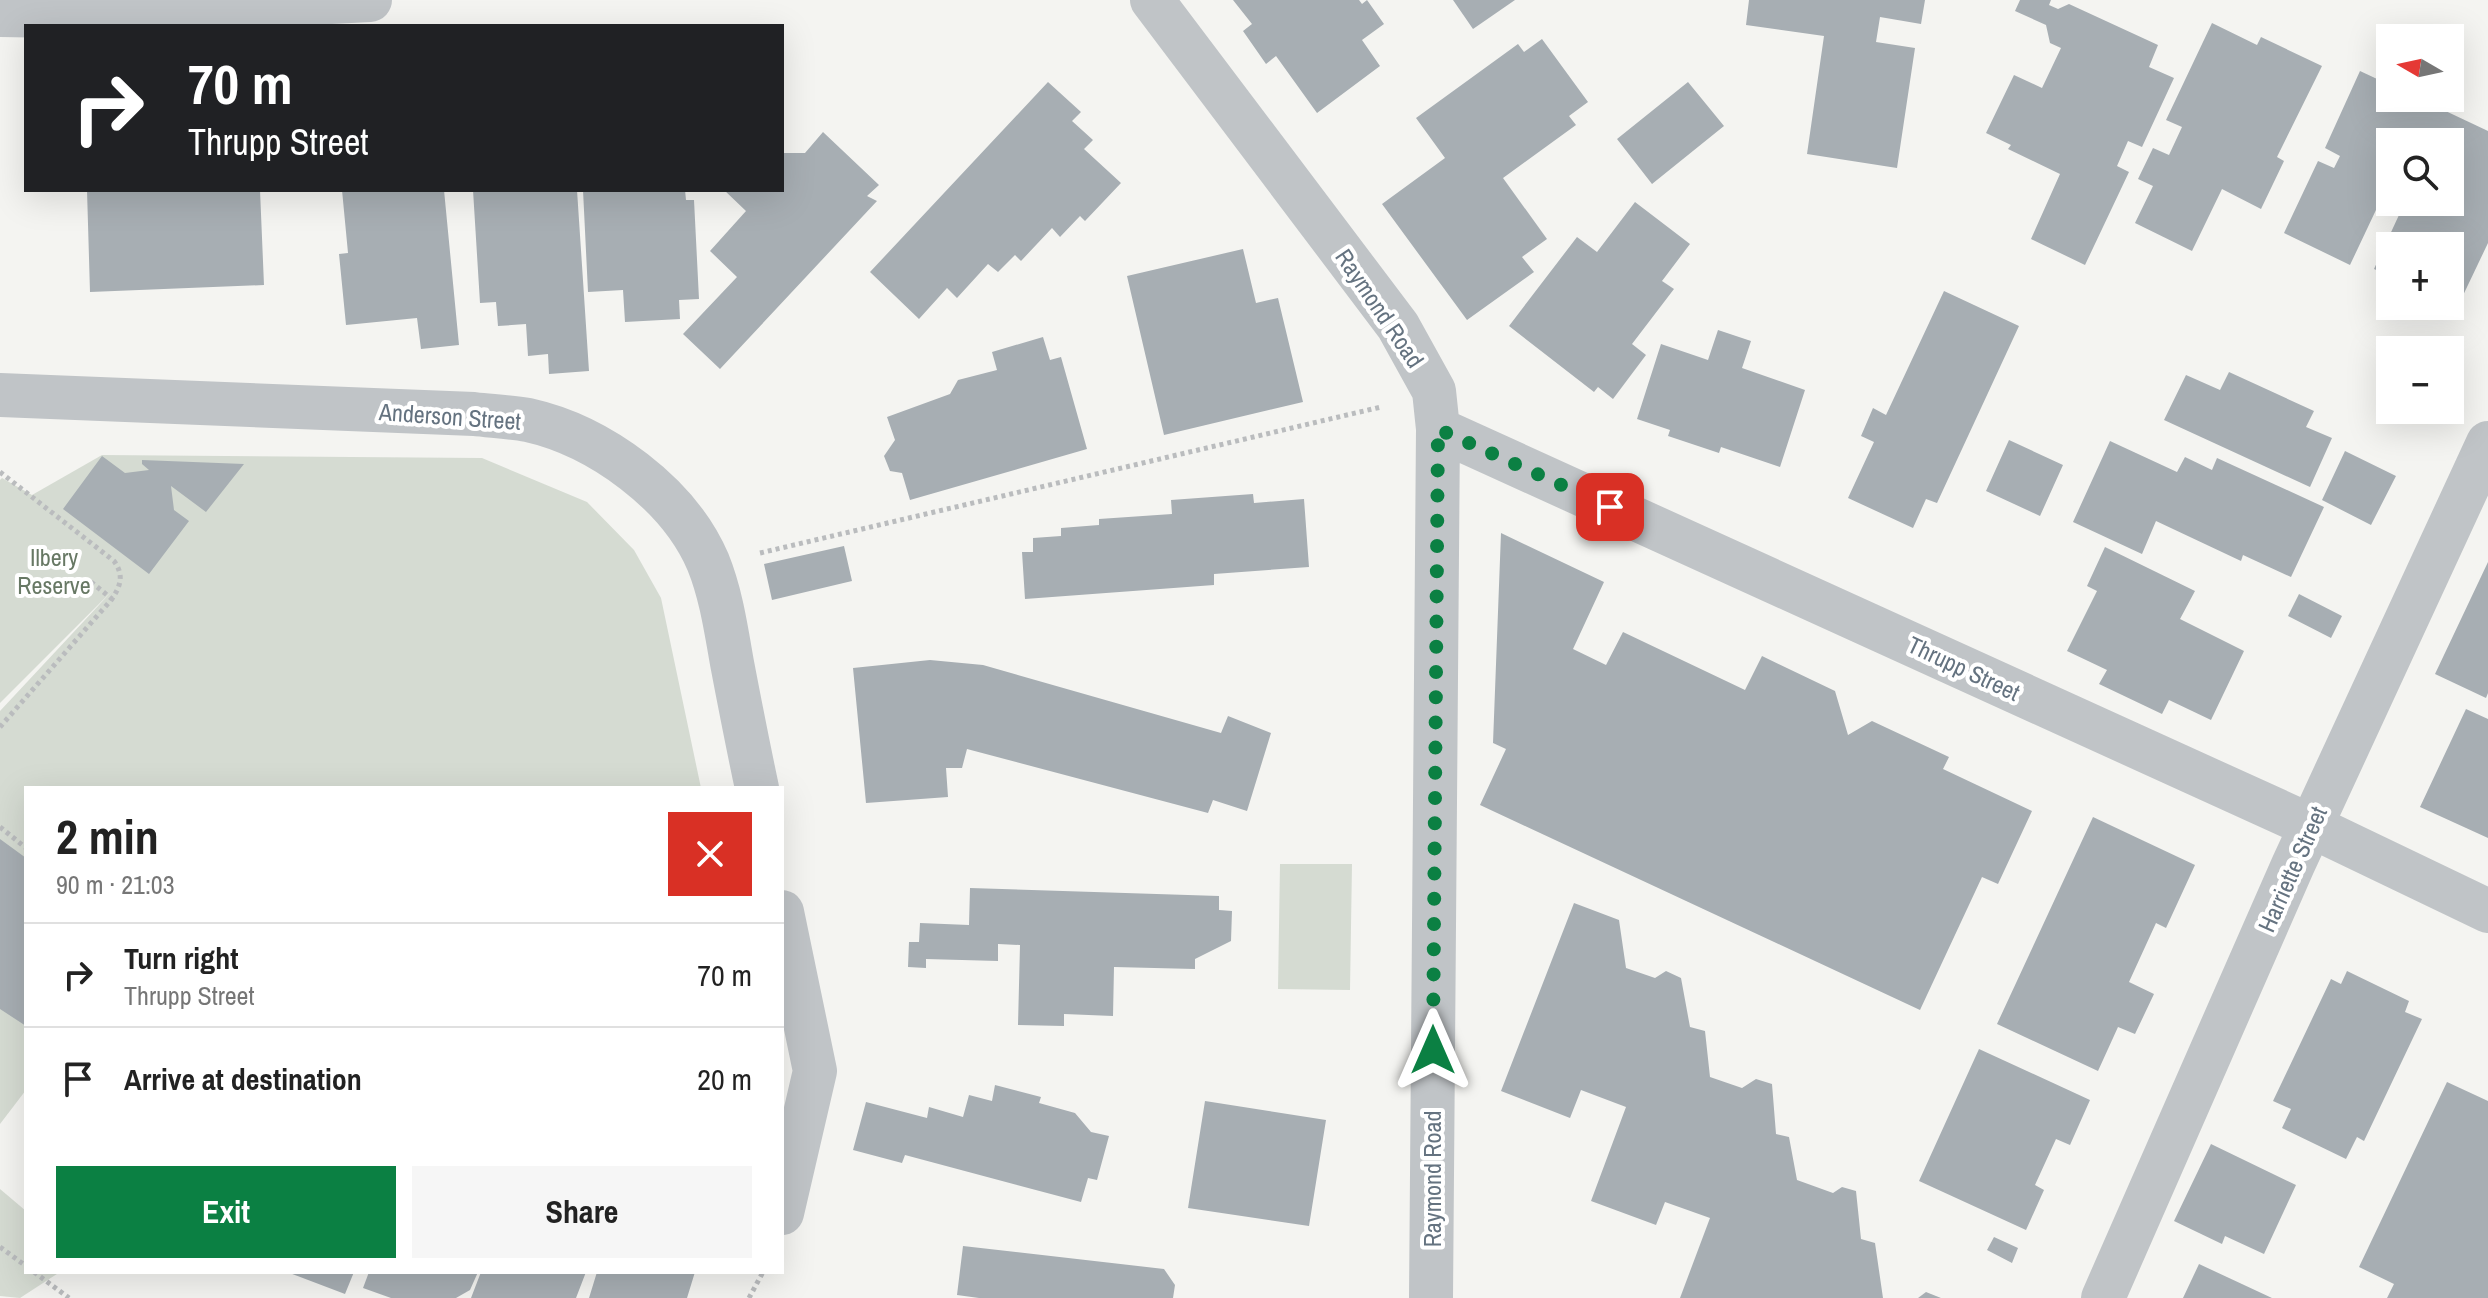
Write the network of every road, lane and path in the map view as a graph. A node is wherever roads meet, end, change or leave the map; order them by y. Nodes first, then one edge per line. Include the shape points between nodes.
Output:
1 (370, 0) edge
2 (1152, 0) edge
3 (0, 15) edge
4 (0, 395) edge
5 (1386, 406) dead end
6 (1438, 429) junction
7 (2488, 443) edge
8 (0, 472) edge
9 (746, 557) dead end
10 (91, 582) dead end
11 (112, 599) junction
12 (0, 727) edge
13 (757, 786) edge
14 (2311, 826) junction
15 (0, 827) edge
16 (24, 846) edge
17 (2488, 911) edge
18 (784, 922) edge
19 (784, 1204) edge
20 (0, 1247) edge
21 (24, 1265) edge
22 (37, 1274) edge
23 (762, 1274) edge
24 (69, 1298) edge
25 (749, 1298) edge
26 (1431, 1298) edge
27 (2103, 1298) edge

1 - 3 street
2 - 6 street, Raymond Road via 1398,326 1434,391
4 - 13 street, Anderson Street via 474,414 528,420 578,437 663,496 708,562 722,607
5 - 9 path
6 - 14 street, Thrupp Street
6 - 26 street, Raymond Road
7 - 14 street, Harriette Street
8 - 11 path via 114,561 121,570
10 - 11 path
11 - 12 path
14 - 17 street, Thrupp Street
14 - 27 street, Harriette Street
15 - 16 path
18 - 19 street via 815,1071
20 - 21 path
22 - 24 path
23 - 25 path

